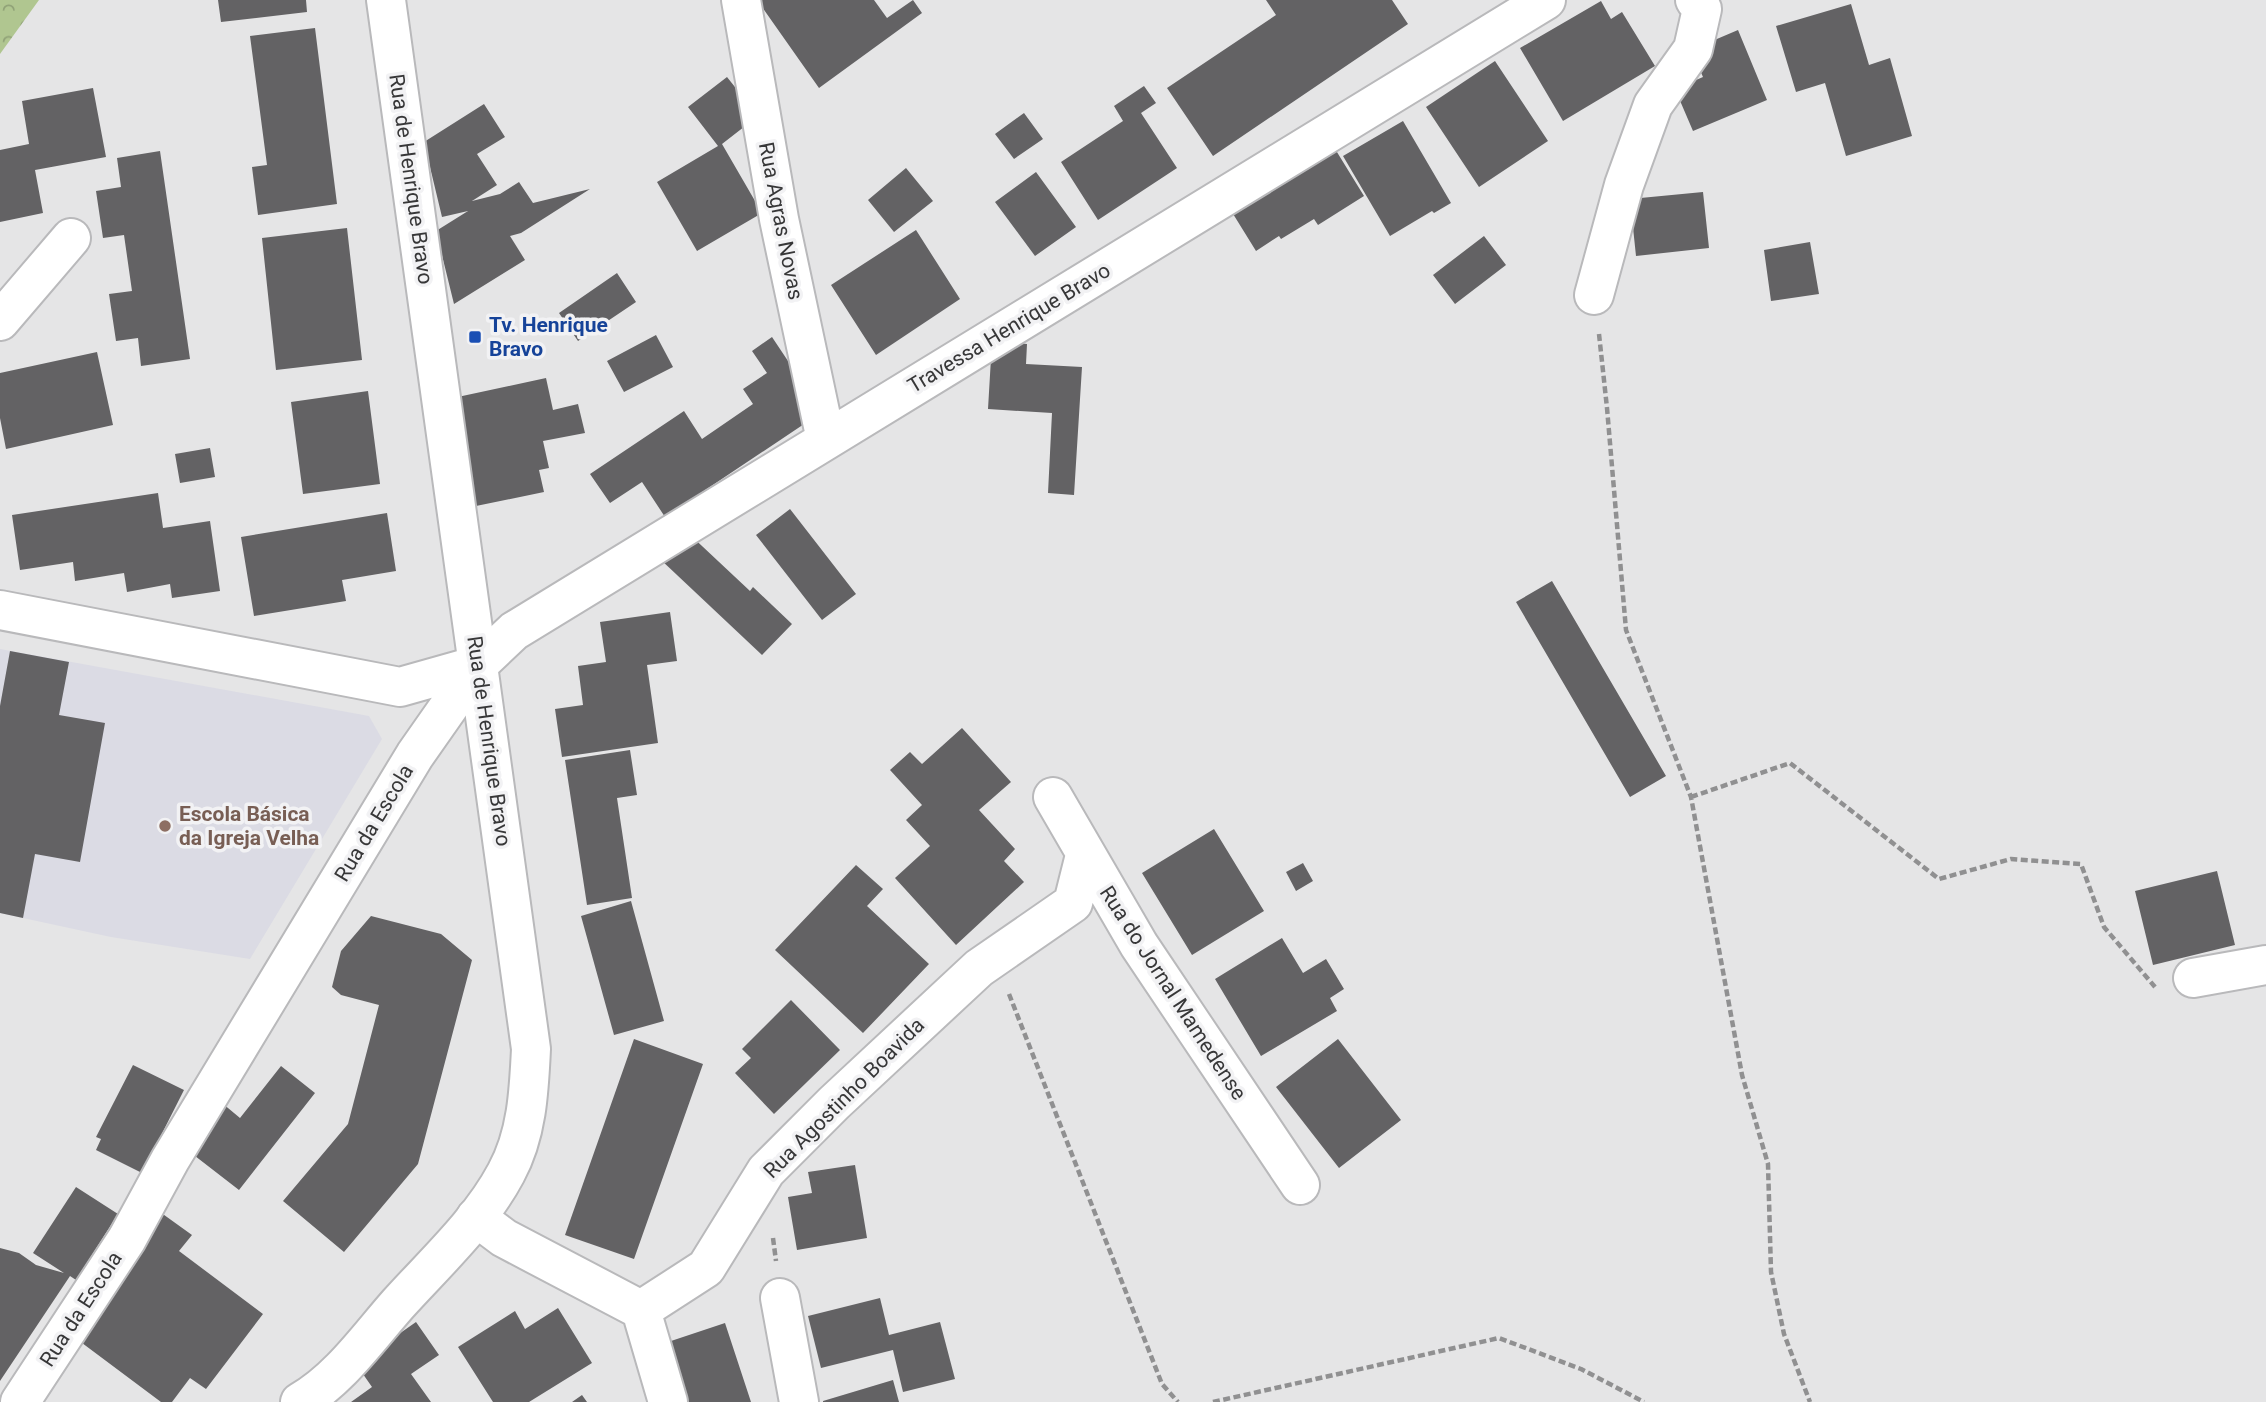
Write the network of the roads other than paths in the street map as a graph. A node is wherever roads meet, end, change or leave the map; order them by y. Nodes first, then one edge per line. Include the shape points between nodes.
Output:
1 (386, 0) edge
2 (741, 0) edge
3 (1546, 0) edge
4 (1695, 0) edge
5 (71, 239) dead end
6 (1594, 295) road end
7 (0, 321) edge
8 (826, 440) junction
9 (0, 610) edge
10 (478, 665) junction
11 (1053, 797) dead end
12 (1085, 855) junction
13 (2266, 965) edge
14 (2193, 978) road end
15 (1300, 1185) dead end
16 (475, 1217) junction
17 (779, 1298) dead end
18 (641, 1310) junction
19 (20, 1402) edge
20 (300, 1402) edge
21 (668, 1402) edge
22 (799, 1402) edge

1 - 10 street, Rua de Henrique Bravo
2 - 8 street, Rua Agras Novas via 779,219
3 - 8 street, Travessa Henrique Bravo
4 - 6 street via 1702,9 1693,49 1653,105 1624,185
5 - 7 street
8 - 10 street, Travessa Henrique Bravo via 514,631
9 - 10 street via 400,687
10 - 16 street, Rua de Henrique Bravo via 531,1049 523,1129 506,1174
10 - 19 street, Rua da Escola via 415,755 127,1239
11 - 12 street, Rua do Jornal Mamedense
12 - 15 street, Rua do Jornal Mamedense via 1139,945
12 - 18 street, Rua Agostinho Boavida via 1073,903 979,968 843,1094 766,1171 706,1269
13 - 14 street
16 - 18 street via 504,1238
16 - 20 street, Rua de Henrique Bravo via 345,1365
17 - 22 street
18 - 21 street

